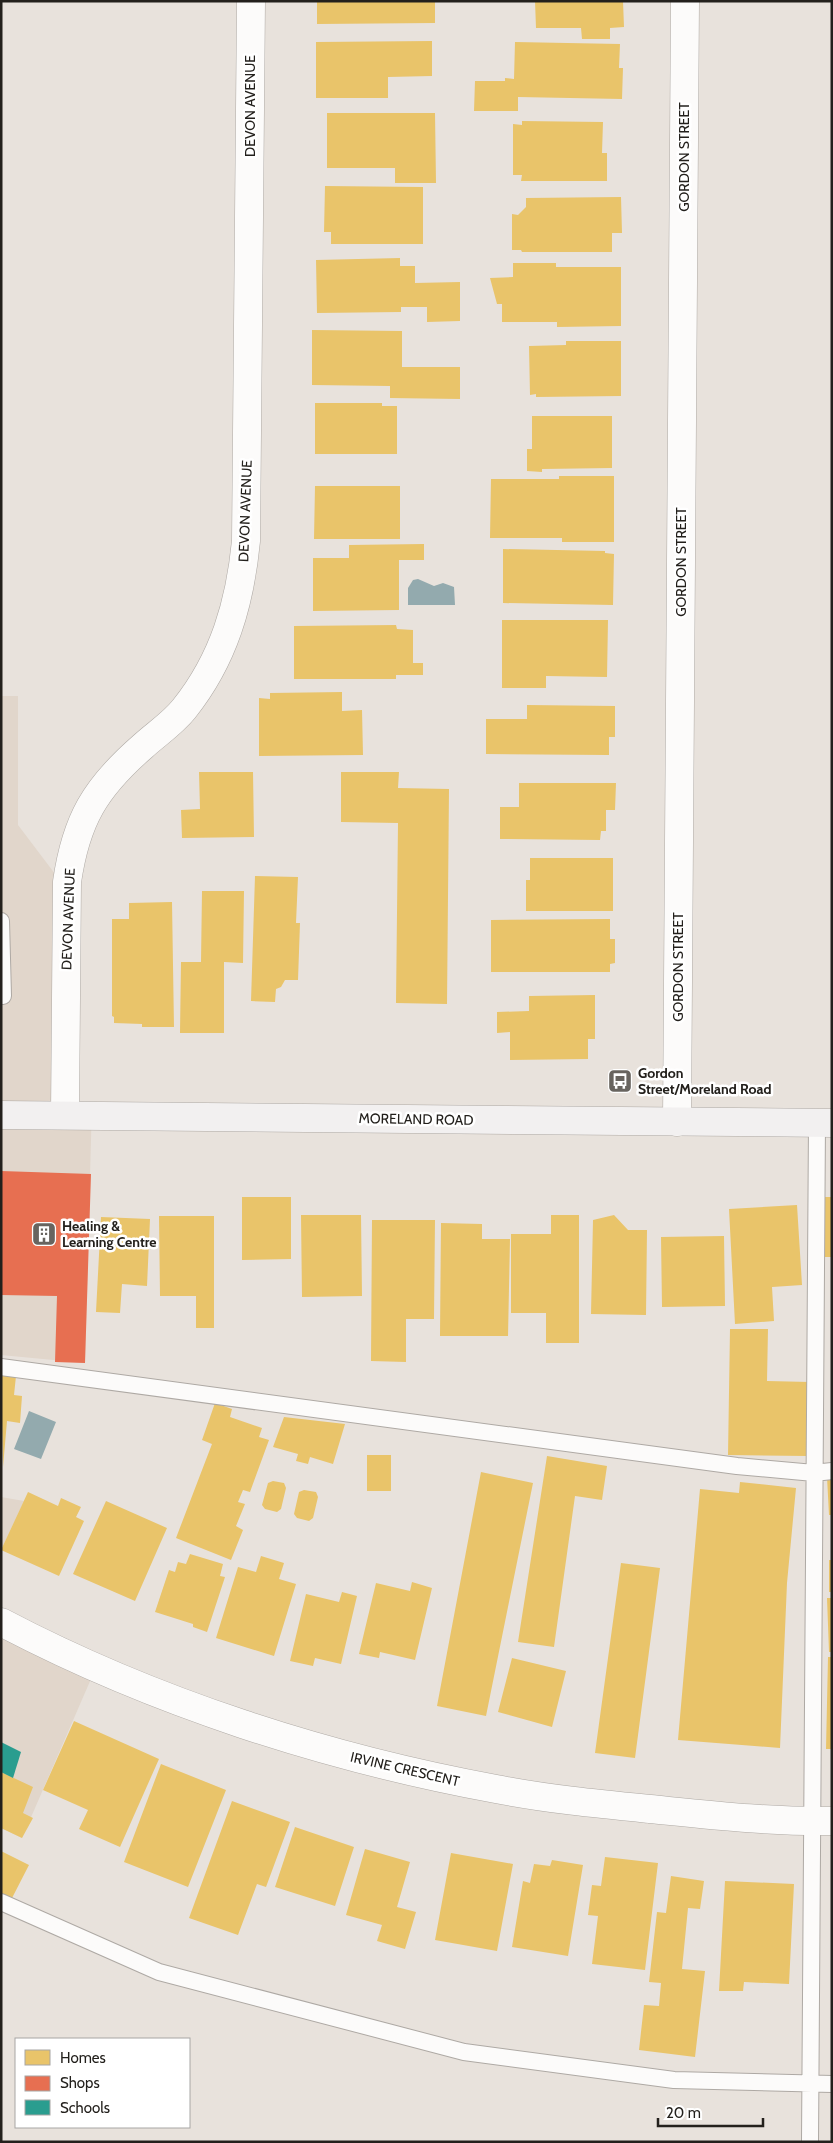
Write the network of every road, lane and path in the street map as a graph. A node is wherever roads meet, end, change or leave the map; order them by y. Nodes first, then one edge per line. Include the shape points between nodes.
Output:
1 (251, 1) edge
2 (685, 1) edge
3 (1, 921) edge
4 (3, 996) dead end
5 (1, 1115) edge
6 (65, 1115) junction
7 (677, 1122) junction
8 (824, 1123) edge
9 (1, 1367) edge
10 (832, 1471) edge
11 (814, 1473) junction
12 (1, 1622) edge
13 (822, 1821) edge
14 (1, 1902) edge
15 (811, 2084) junction
16 (832, 2084) edge
17 (810, 2142) edge

1 - 6 street, DEVON AVENUE via 246,541 238,603 225,639 184,709 116,772 92,802 78,828 67,882
2 - 7 street, GORDON STREET
3 - 4 lane
5 - 6 main road, MORELAND ROAD
6 - 7 main road, MORELAND ROAD
7 - 8 main road, MORELAND ROAD
8 - 11 lane
9 - 11 lane via 727,1465
10 - 11 lane
11 - 13 lane
12 - 13 street, IRVINE CRESCENT via 68,1656 166,1695 260,1730 350,1757 496,1789 580,1802 707,1815
13 - 15 lane
14 - 15 lane via 159,1972 464,2052 674,2080
15 - 16 lane
15 - 17 lane

